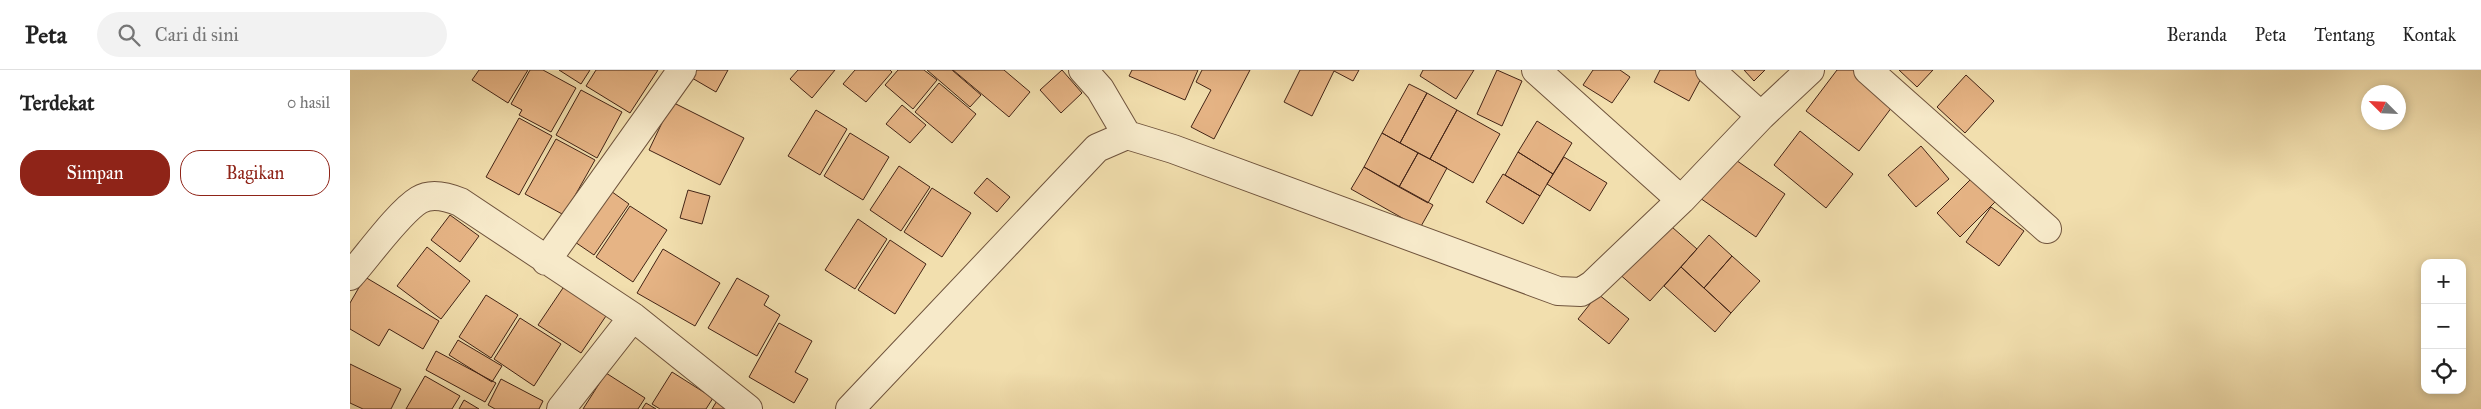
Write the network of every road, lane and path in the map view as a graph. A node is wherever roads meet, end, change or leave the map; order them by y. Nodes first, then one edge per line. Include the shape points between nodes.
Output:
1 (682, 70) edge
2 (1083, 70) edge
3 (1536, 70) edge
4 (1710, 70) edge
5 (1810, 70) edge
6 (1868, 70) edge
7 (1761, 116) junction
8 (1127, 135) junction
9 (1681, 200) junction
10 (2047, 229) dead end
11 (546, 261) junction
12 (350, 276) edge
13 (633, 317) junction
14 (561, 409) edge
15 (748, 409) edge
16 (850, 409) edge

1 - 11 street
2 - 8 street via 1100,89
3 - 9 street
4 - 7 street
5 - 7 street
6 - 10 street
7 - 9 street
8 - 9 street via 1558,291 1581,292 1592,285
8 - 16 street via 1097,148
11 - 12 street via 460,202 434,196 420,199 407,210
11 - 13 street
13 - 14 street
13 - 15 street

